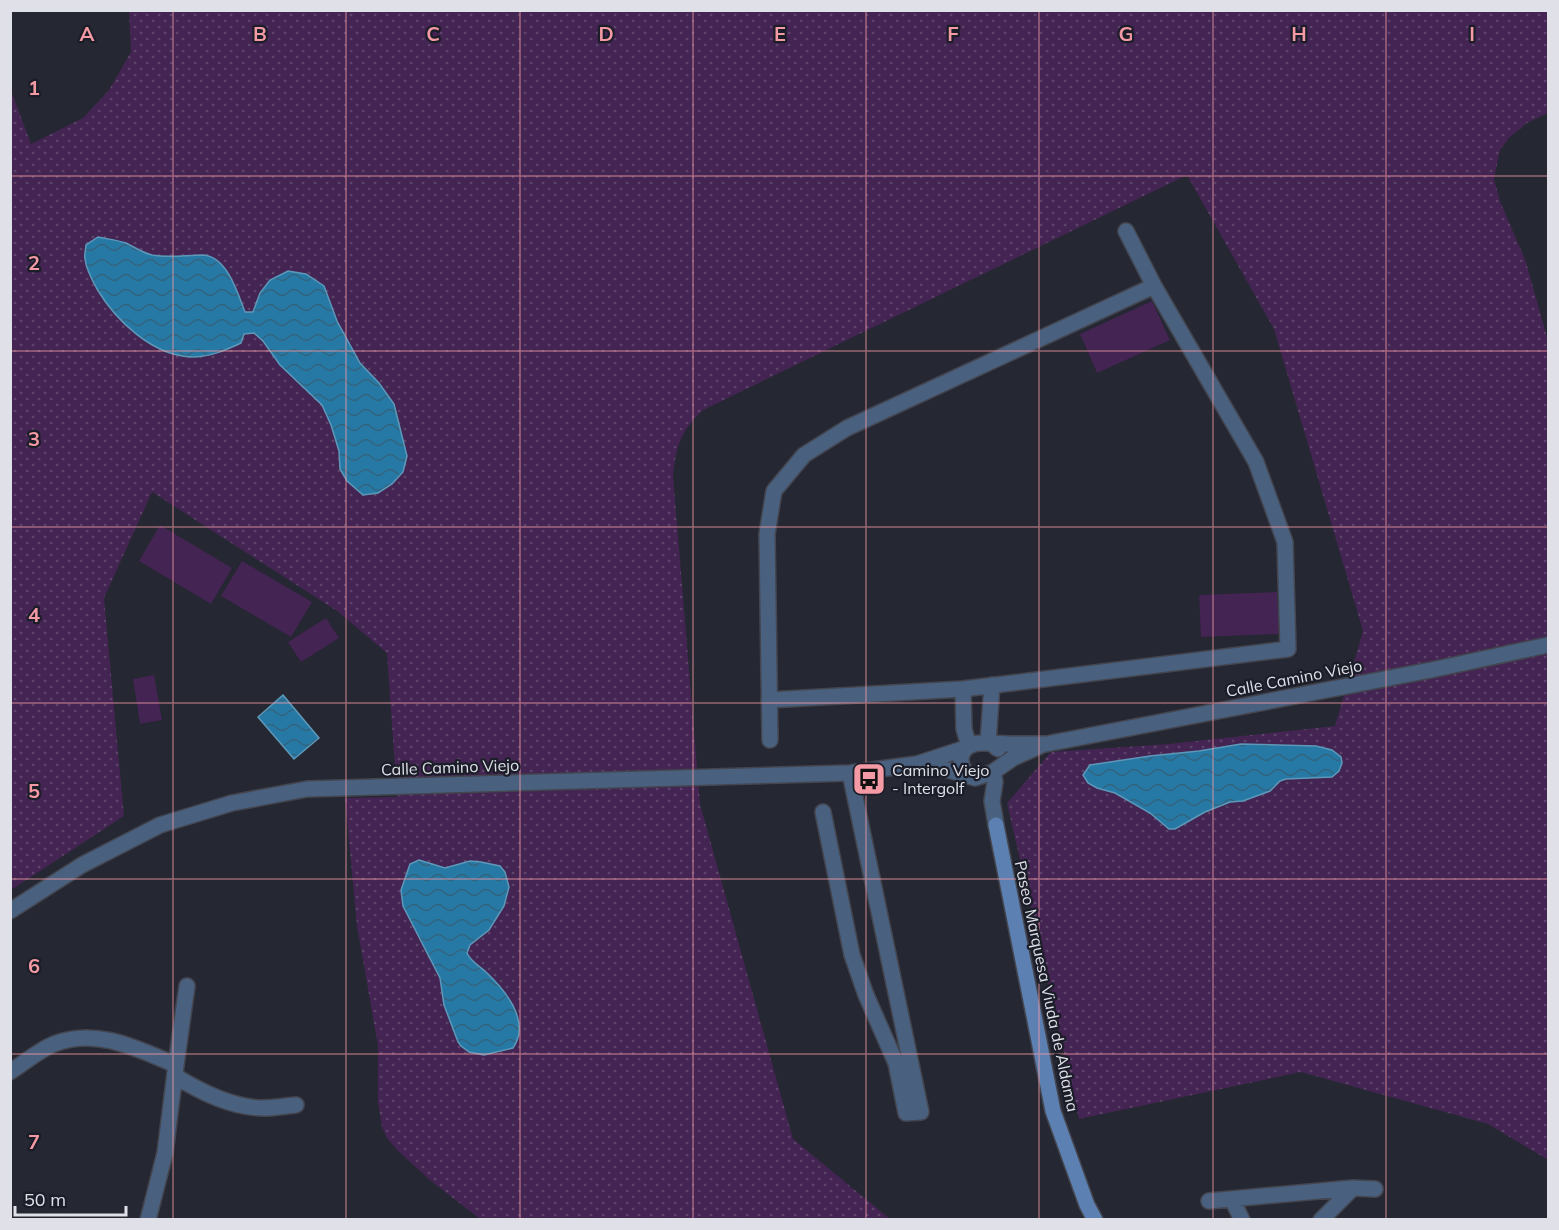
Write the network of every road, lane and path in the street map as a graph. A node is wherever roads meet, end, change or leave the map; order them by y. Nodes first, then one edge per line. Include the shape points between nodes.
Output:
1 (1126, 231) dead end
2 (1154, 286) junction
3 (1548, 645) edge
4 (992, 685) junction
5 (963, 689) junction
6 (769, 700) junction
7 (770, 740) dead end
8 (990, 743) junction
9 (1046, 744) junction
10 (967, 747) junction
11 (917, 764) junction
12 (996, 769) junction
13 (850, 773) junction
14 (972, 777) junction
15 (823, 813) dead end
16 (996, 825) junction
17 (10, 911) edge
18 (187, 986) dead end
19 (175, 1071) junction
20 (10, 1072) edge
21 (296, 1105) dead end
22 (1353, 1188) junction
23 (1375, 1189) dead end
24 (1232, 1199) junction
25 (1209, 1201) dead end
26 (148, 1220) edge
27 (1095, 1220) edge
28 (1242, 1220) edge
29 (1321, 1220) edge

1 - 2 street
2 - 4 street via 1260,472 1285,542 1288,649
2 - 6 street via 847,428 804,455 774,491 769,523
3 - 9 street, Calle Camino Viejo
4 - 5 street
4 - 8 street
5 - 6 street
5 - 10 street
6 - 7 street
8 - 9 street, Calle Camino Viejo
8 - 10 street
8 - 12 street via 1002,759
9 - 12 street, Calle Camino Viejo
10 - 11 street, Calle Camino Viejo
10 - 14 street via 961,762
11 - 13 street, Calle Camino Viejo
11 - 14 street, Calle Camino Viejo
12 - 14 street
12 - 16 street, Paseo Marquesa Viuda de Aldama via 992,801
13 - 15 street via 921,1112 906,1113 896,1063 852,955
13 - 17 street, Calle Camino Viejo via 307,789 232,803 159,825 82,864
14 - 16 street, Paseo Marquesa Viuda de Aldama
16 - 27 street, Paseo Marquesa Viuda de Aldama via 1053,1111
18 - 19 street
19 - 20 street via 123,1043 75,1038 53,1044
19 - 21 street via 217,1098 239,1105
19 - 26 street via 165,1153
22 - 23 street
22 - 24 street
22 - 29 street
24 - 25 street
24 - 28 street

